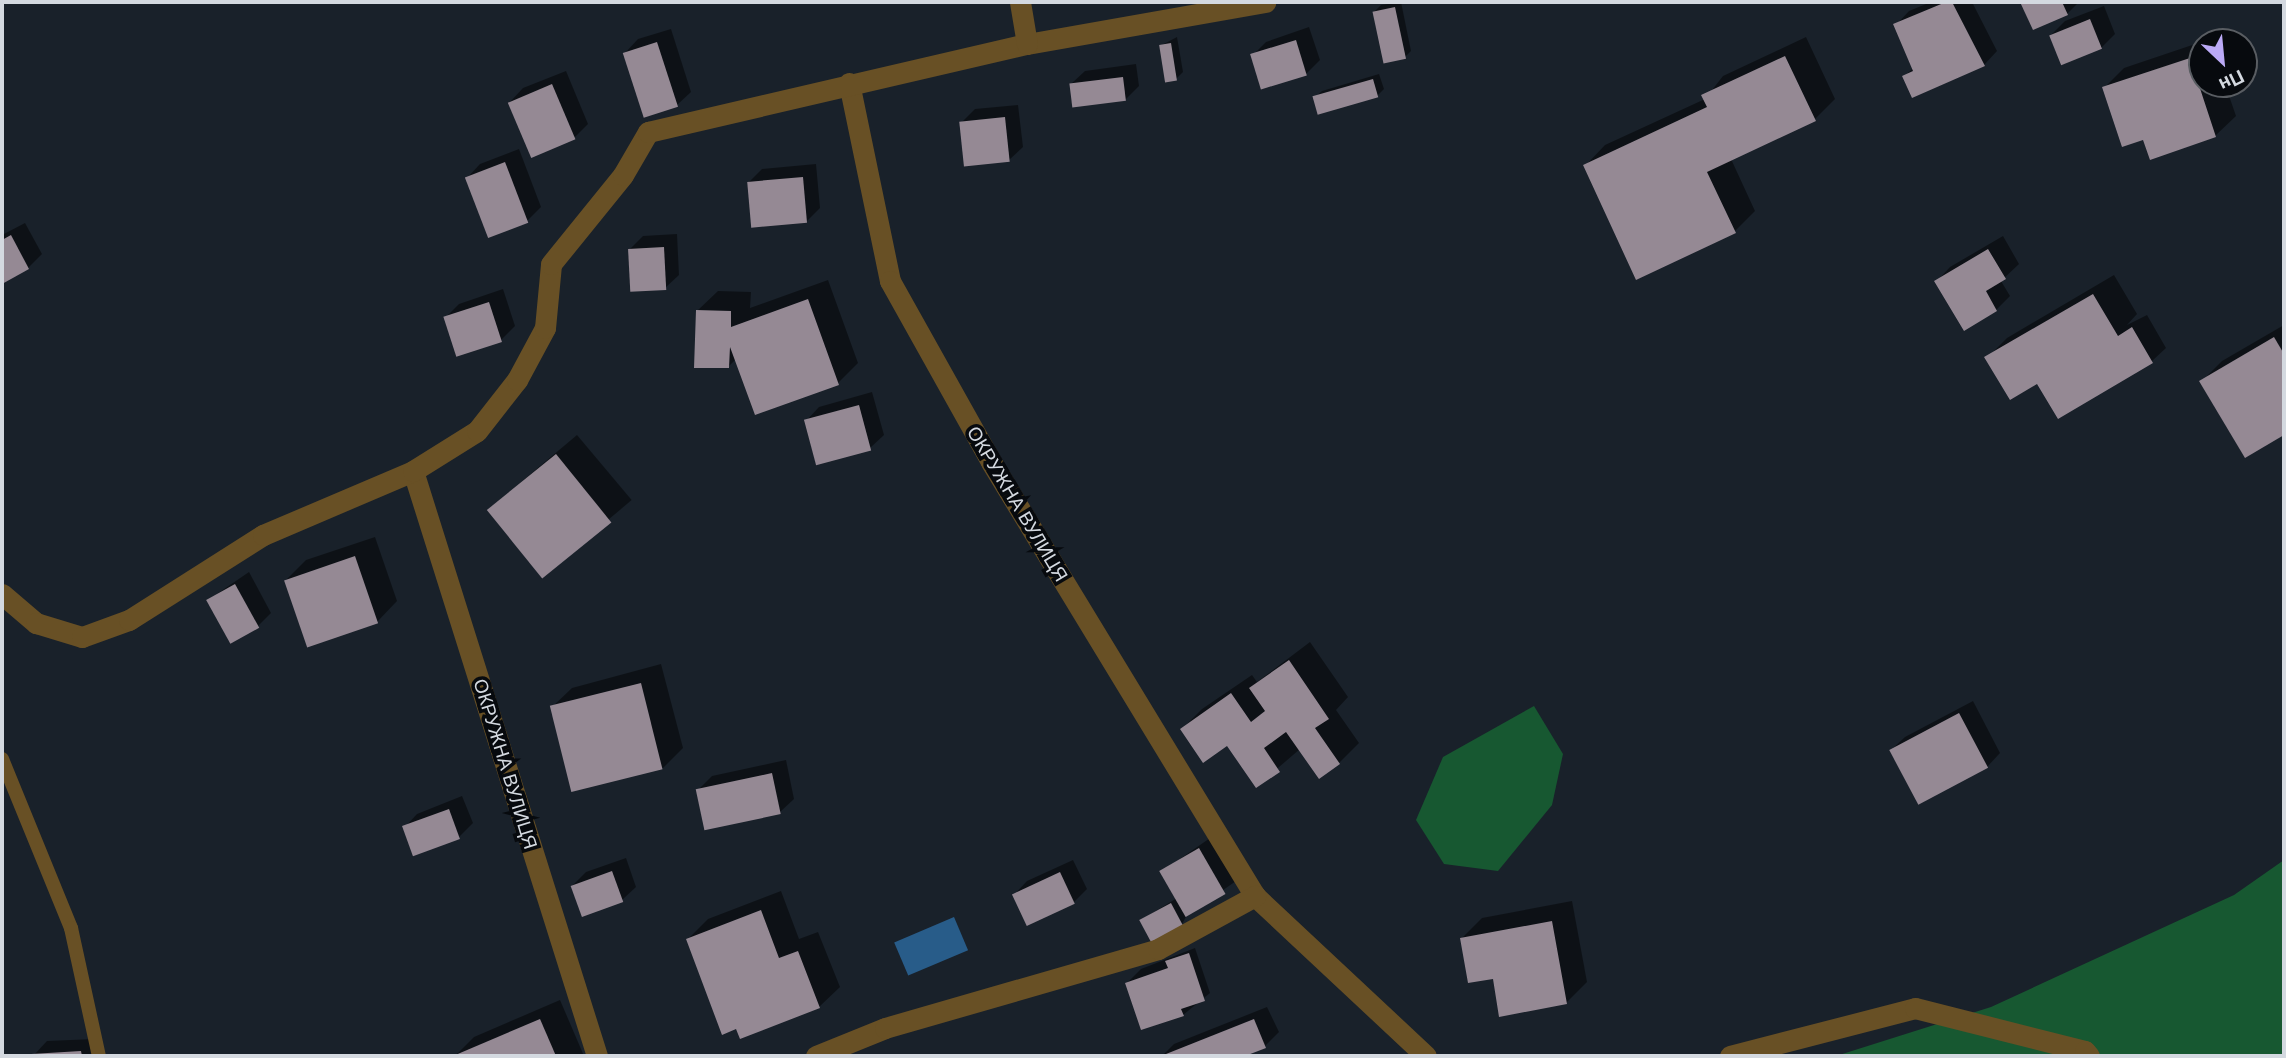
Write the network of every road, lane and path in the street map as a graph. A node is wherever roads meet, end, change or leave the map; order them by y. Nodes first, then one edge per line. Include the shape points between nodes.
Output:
1 (1020, 2) edge
2 (1265, 2) edge
3 (1027, 44) junction
4 (849, 83) junction
5 (413, 471) junction
6 (2, 596) edge
7 (2, 759) edge
8 (1255, 896) junction
9 (99, 1056) edge
10 (597, 1056) edge
11 (816, 1056) edge
12 (1426, 1056) edge
13 (1730, 1056) edge
14 (2089, 1056) edge

1 - 3 street
2 - 3 street
3 - 4 street
4 - 5 street via 648,132 623,175 551,264 545,328 517,380 477,431
4 - 8 street, ОКРУЖНА ВУЛИЦЯ via 890,281 991,462
5 - 6 street via 263,536 129,621 82,636 36,623
5 - 10 street, ОКРУЖНА ВУЛИЦЯ
7 - 9 lane via 71,928
8 - 11 street via 1158,949 885,1028
8 - 12 street, ОКРУЖНА ВУЛИЦЯ
13 - 14 street via 1915,1008 2085,1051

